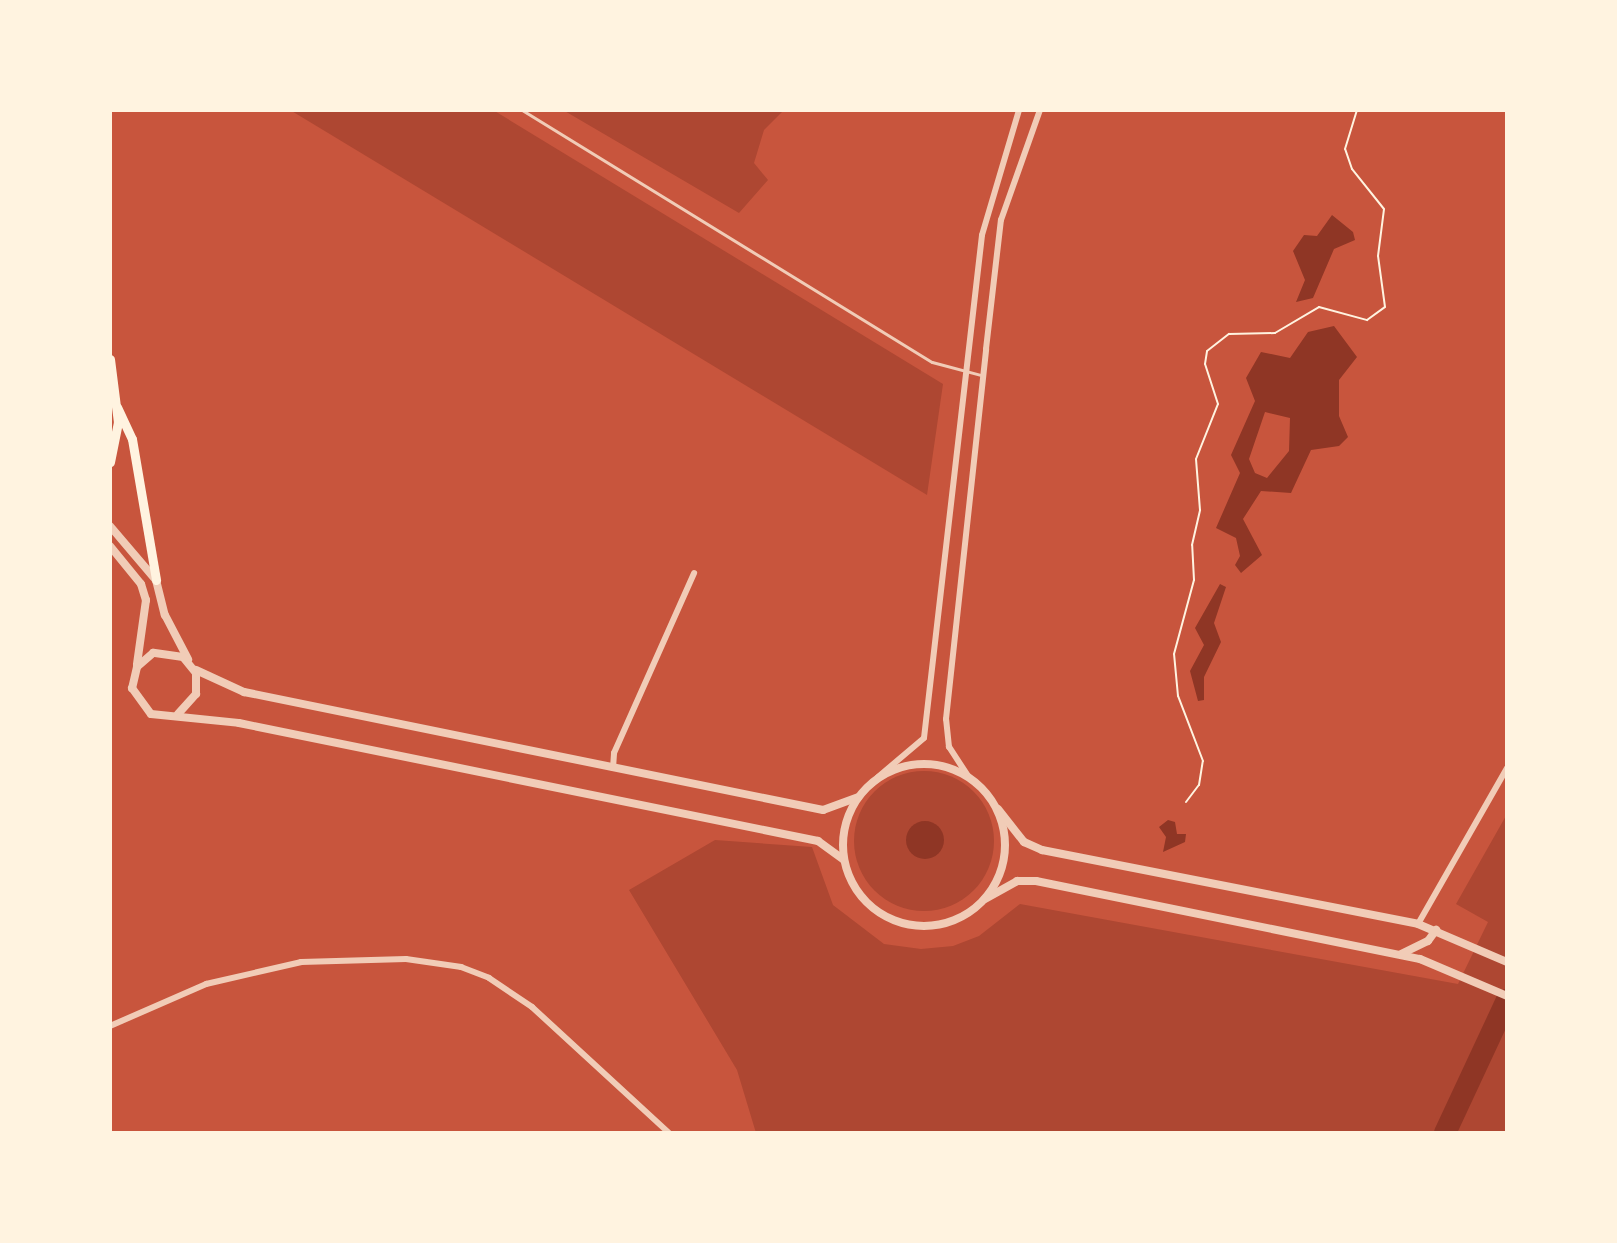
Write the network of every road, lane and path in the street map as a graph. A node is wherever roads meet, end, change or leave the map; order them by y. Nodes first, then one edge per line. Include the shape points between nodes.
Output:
1 (522, 110) edge
2 (1019, 110) edge
3 (1040, 110) edge
4 (1357, 110) edge
5 (110, 359) edge
6 (967, 374) junction
7 (984, 376) junction
8 (117, 407) junction
9 (110, 462) edge
10 (110, 526) edge
11 (110, 546) edge
12 (694, 573) dead end
13 (156, 580) junction
14 (188, 660) junction
15 (137, 667) junction
16 (194, 669) junction
17 (178, 714) junction
18 (613, 768) junction
19 (1507, 768) edge
20 (968, 776) junction
21 (878, 777) junction
22 (858, 797) junction
23 (1186, 802) dead end
24 (998, 809) junction
25 (843, 859) junction
26 (985, 899) junction
27 (1418, 924) junction
28 (1436, 930) junction
29 (1401, 954) junction
30 (1507, 962) edge
31 (1507, 996) edge
32 (110, 1026) edge
33 (669, 1133) edge

1 - 6 lane via 932,362
2 - 6 street via 988,204
3 - 7 street via 1001,220
4 - 23 path via 1345,135 1345,149 1352,169 1384,209 1378,268 1385,307 1361,320 1338,308 1319,307 1275,333 1229,334 1207,351 1205,364 1218,404 1196,459 1200,510 1192,545 1194,580 1174,654 1178,696 1203,761 1199,785
5 - 8 main road
6 - 7 lane
6 - 21 street via 924,738
7 - 20 street via 946,719 949,747
8 - 9 main road
8 - 13 main road via 132,439
10 - 13 street
11 - 15 street via 141,584 146,600
12 - 18 street via 614,753
13 - 14 street via 165,615
14 - 15 street via 163,651
14 - 16 street
15 - 17 street via 132,688 142,708 161,717
16 - 17 street via 196,694
16 - 18 street via 244,692
17 - 25 street via 818,841
18 - 22 street via 823,810
19 - 27 street
20 - 21 street via 921,763
20 - 24 street
21 - 22 street
22 - 25 street via 848,816
24 - 26 street via 1006,847 998,880
24 - 27 street via 1024,842 1042,850
25 - 26 street via 863,900 902,924 947,923
26 - 29 street via 1026,879
27 - 28 street
28 - 29 street via 1428,941
28 - 30 street
29 - 31 street via 1455,970
32 - 33 street via 206,984 301,962 406,959 461,967 489,978 532,1007

